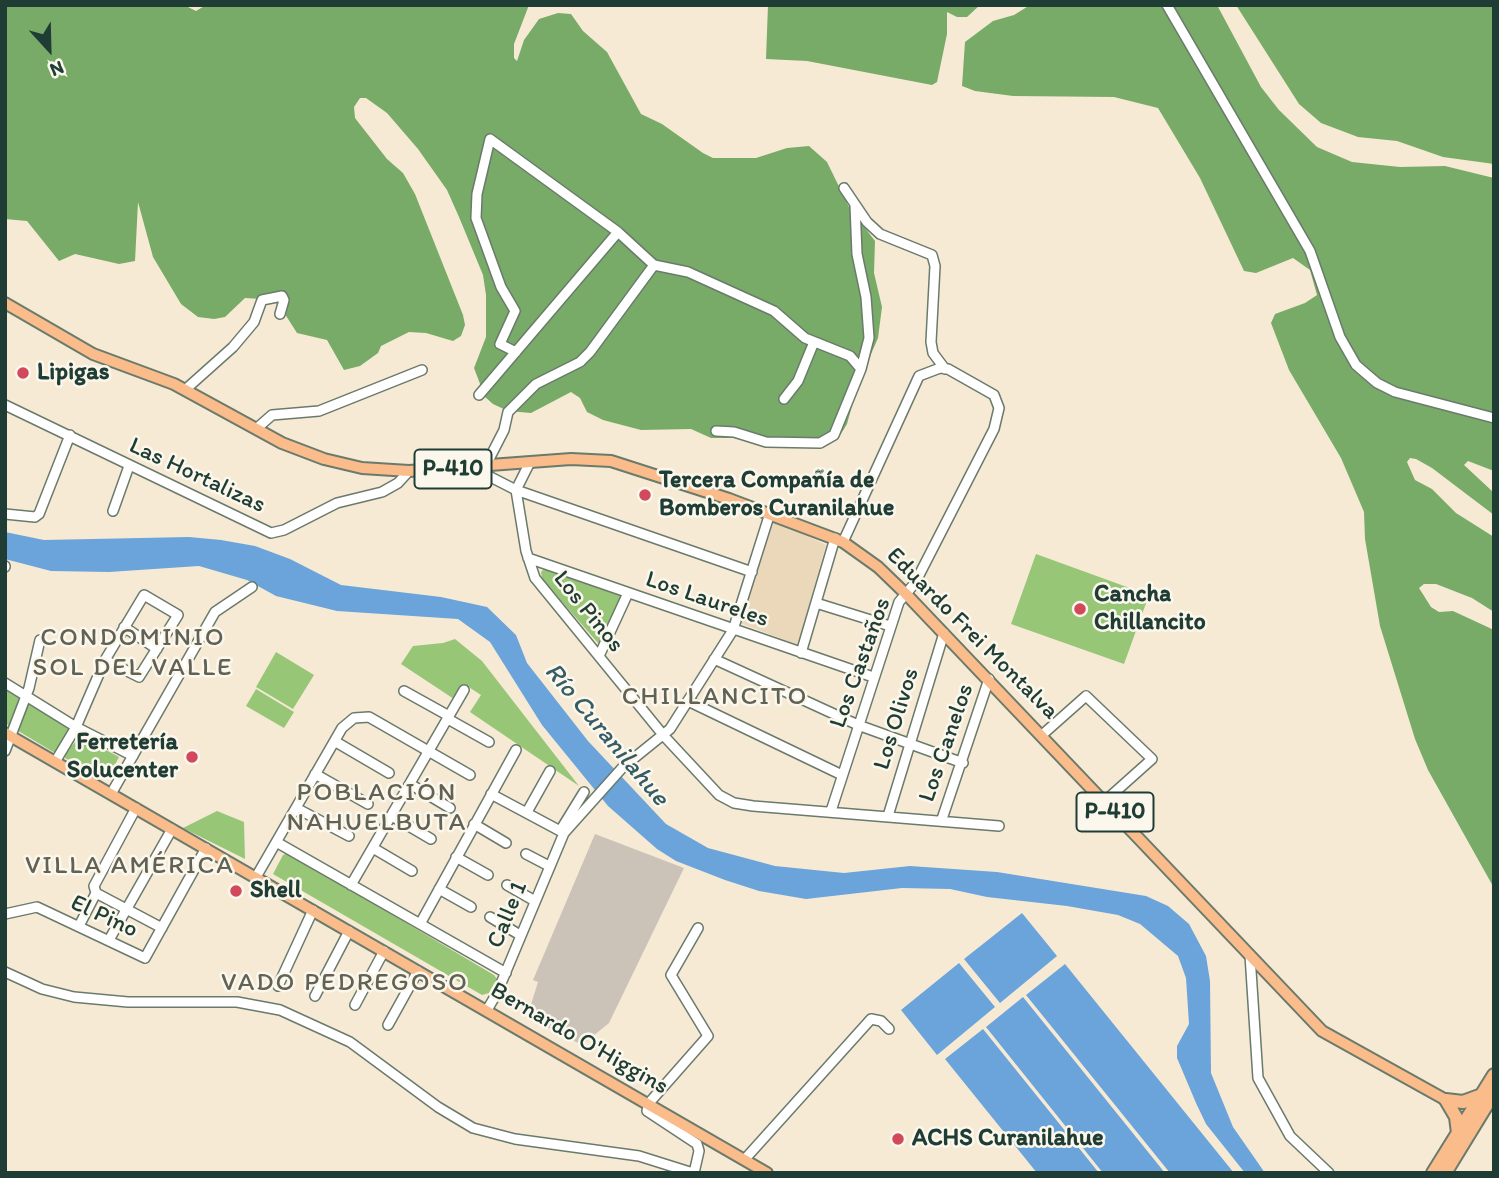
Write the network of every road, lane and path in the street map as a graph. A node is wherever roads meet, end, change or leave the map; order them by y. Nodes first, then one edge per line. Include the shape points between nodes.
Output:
1 (1167, 5) edge
2 (844, 188) dead end
3 (855, 205) junction
4 (618, 232) junction
5 (654, 265) junction
6 (5, 303) edge
7 (279, 314) dead end
8 (814, 342) junction
9 (516, 352) junction
10 (861, 369) junction
11 (943, 369) junction
12 (422, 370) dead end
13 (186, 389) junction
14 (479, 395) dead end
15 (784, 399) dead end
16 (5, 405) edge
17 (1494, 418) edge
18 (256, 429) junction
19 (716, 431) dead end
20 (70, 435) junction
21 (530, 462) junction
22 (129, 466) junction
23 (485, 467) junction
24 (473, 468) junction
25 (409, 471) junction
26 (516, 490) junction
27 (113, 511) dead end
28 (770, 513) junction
29 (5, 514) edge
30 (839, 540) junction
31 (528, 558) junction
32 (752, 572) junction
33 (252, 587) dead end
34 (628, 593) junction
35 (906, 594) junction
36 (816, 603) junction
37 (890, 626) junction
38 (124, 627) junction
39 (733, 629) junction
40 (944, 633) junction
41 (40, 640) dead end
42 (156, 649) junction
43 (802, 653) junction
44 (598, 656) junction
45 (715, 659) junction
46 (105, 660) junction
47 (873, 677) junction
48 (989, 680) junction
49 (5, 683) edge
50 (464, 690) dead end
51 (404, 691) dead end
52 (27, 696) junction
53 (688, 701) junction
54 (448, 718) junction
55 (858, 725) junction
56 (76, 727) junction
57 (8, 734) edge
58 (1042, 735) junction
59 (664, 736) junction
60 (336, 742) junction
61 (489, 742) dead end
62 (910, 744) junction
63 (516, 750) dead end
64 (5, 751) edge
65 (429, 751) junction
66 (132, 756) junction
67 (55, 762) junction
68 (963, 762) junction
69 (550, 771) dead end
70 (388, 773) dead end
71 (316, 774) junction
72 (470, 775) dead end
73 (842, 775) junction
74 (410, 784) junction
75 (584, 792) dead end
76 (111, 793) junction
77 (491, 794) junction
78 (1105, 802) junction
79 (368, 804) dead end
80 (136, 808) junction
81 (296, 808) junction
82 (450, 808) dead end
83 (831, 811) junction
84 (527, 813) junction
85 (392, 816) junction
86 (888, 816) junction
87 (942, 819) junction
88 (474, 824) junction
89 (999, 826) dead end
90 (172, 829) junction
91 (562, 832) junction
92 (349, 836) dead end
93 (431, 839) dead end
94 (278, 843) junction
95 (506, 843) dead end
96 (373, 848) junction
97 (206, 849) junction
98 (526, 854) dead end
99 (456, 857) junction
100 (549, 866) junction
101 (412, 870) dead end
102 (488, 875) dead end
103 (256, 877) junction
104 (351, 885) junction
105 (506, 885) dead end
106 (439, 889) junction
107 (96, 894) junction
108 (535, 901) junction
109 (471, 907) dead end
110 (127, 909) junction
111 (313, 910) junction
112 (5, 915) edge
113 (490, 917) dead end
114 (420, 924) junction
115 (79, 926) junction
116 (162, 928) junction
117 (698, 928) dead end
118 (349, 931) junction
119 (520, 935) junction
120 (109, 940) junction
121 (383, 951) junction
122 (1250, 955) junction
123 (418, 971) junction
124 (5, 972) edge
125 (506, 973) junction
126 (278, 986) dead end
127 (316, 996) dead end
128 (355, 1006) dead end
129 (486, 1010) junction
130 (388, 1025) dead end
131 (889, 1029) dead end
132 (1494, 1075) edge
133 (1488, 1094) edge
134 (1446, 1100) junction
135 (649, 1103) junction
136 (1458, 1133) junction
137 (745, 1159) junction
138 (693, 1173) edge
139 (767, 1173) edge
140 (1329, 1173) edge
141 (1433, 1173) edge
142 (1445, 1173) edge

1 - 17 street via 1310,251 1340,337 1356,365 1395,392
2 - 3 street
3 - 10 street via 869,338
3 - 11 street via 889,240 932,255 931,342
4 - 5 street
4 - 9 street
4 - 9 street via 490,139 476,218 501,288 515,311 500,344
5 - 8 street via 688,272 774,311
5 - 23 street via 590,352 580,362 536,384 508,412
6 - 13 main road, Eduardo Frei Montalva / P-410 via 93,354
7 - 13 street via 282,296 262,300 254,322 233,347
8 - 10 street via 850,356
8 - 15 street via 799,381
9 - 14 street
10 - 19 street via 834,436 826,441 766,442
11 - 30 street via 919,376
11 - 35 street, Los Castaños via 994,395 998,417 922,571
12 - 18 street via 319,411 272,415
13 - 18 main road, Eduardo Frei Montalva / P-410
16 - 20 street, Las Hortalizas
18 - 25 main road, Eduardo Frei Montalva / P-410 via 324,460
20 - 22 street, Las Hortalizas
20 - 29 street via 39,514
21 - 23 main road, Eduardo Frei Montalva / P-410
21 - 26 street
21 - 28 main road, Eduardo Frei Montalva / P-410 via 583,459 621,463
22 - 25 street, Las Hortalizas via 271,533 337,503 382,492
22 - 27 street
23 - 24 main road, Eduardo Frei Montalva / P-410
24 - 25 main road, Eduardo Frei Montalva / P-410
24 - 26 street
26 - 31 street, Los Pinos
26 - 32 street
28 - 30 main road, Eduardo Frei Montalva / P-410
28 - 32 street
30 - 35 main road, Eduardo Frei Montalva / P-410 via 872,562
30 - 36 street
31 - 34 street, Los Laureles
31 - 44 street, Los Pinos via 535,578
32 - 39 street
33 - 66 street via 215,612
34 - 39 street, Los Laureles
34 - 44 street
35 - 37 street, Los Castaños
35 - 40 main road, Eduardo Frei Montalva / P-410
36 - 37 street
36 - 43 street
37 - 47 street, Los Castaños
38 - 42 street
38 - 42 street via 144,595 178,614
38 - 46 street
39 - 43 street, Los Laureles
39 - 45 street
40 - 48 main road, Eduardo Frei Montalva / P-410
40 - 62 street, Los Olivos
41 - 52 street
42 - 46 street via 139,677
43 - 47 street, Los Laureles
44 - 59 street, Los Pinos
45 - 53 street
45 - 55 street
46 - 56 street
47 - 55 street, Los Castaños
48 - 58 main road, Eduardo Frei Montalva / P-410
48 - 68 street, Los Canelos
49 - 52 street
50 - 54 street
51 - 54 street
52 - 56 street
52 - 57 street
53 - 59 street
53 - 73 street
54 - 61 street
54 - 65 street
55 - 62 street
55 - 73 street, Los Castaños
56 - 66 street
56 - 67 street
57 - 64 street
57 - 67 main road, Bernardo O'Higgins
58 - 78 main road, Eduardo Frei Montalva / P-410
58 - 78 street via 1086,696 1152,759
59 - 83 street, Los Pinos via 719,795 734,803
59 - 91 street via 623,767
60 - 65 street via 347,723 369,717
60 - 70 street
60 - 71 street
62 - 68 street
62 - 86 street, Los Olivos
63 - 77 street
65 - 72 street
65 - 74 street
66 - 76 street
67 - 76 main road, Bernardo O'Higgins
68 - 87 street, Los Canelos
69 - 84 street
71 - 79 street
71 - 81 street
73 - 83 street, Los Castaños
74 - 82 street
74 - 85 street
75 - 91 street
76 - 80 main road, Bernardo O'Higgins
77 - 84 street
77 - 88 street
78 - 122 main road, Eduardo Frei Montalva / P-410
80 - 90 main road, Bernardo O'Higgins
80 - 107 street via 94,886
81 - 92 street
81 - 94 street
83 - 86 street, Los Pinos
84 - 91 street
85 - 93 street
85 - 96 street
86 - 87 street, Los Pinos
87 - 89 street, Los Pinos
88 - 95 street
88 - 99 street
90 - 97 main road, Bernardo O'Higgins
90 - 110 street
91 - 100 street, Calle 1
94 - 103 street
94 - 104 street
96 - 101 street
96 - 104 street
97 - 103 main road, Bernardo O'Higgins
97 - 116 street
98 - 100 street
99 - 102 street
99 - 106 street
100 - 108 street, Calle 1
103 - 111 main road, Bernardo O'Higgins
104 - 114 street
105 - 108 street
106 - 109 street
106 - 114 street
107 - 110 street
107 - 115 street
108 - 119 street, Calle 1
110 - 116 street
110 - 120 street
111 - 118 main road, Bernardo O'Higgins
111 - 126 street
112 - 115 street, El Pino via 36,906
113 - 119 street
114 - 125 street
115 - 120 street, El Pino
116 - 120 street, El Pino via 145,958
117 - 135 street via 671,975 708,1036
118 - 121 main road, Bernardo O'Higgins
118 - 127 street
119 - 125 street, Calle 1
121 - 123 main road, Bernardo O'Higgins
121 - 128 street
122 - 134 main road, Eduardo Frei Montalva / P-410 via 1322,1031
122 - 140 street via 1258,1078 1290,1136
123 - 129 main road, Bernardo O'Higgins
123 - 130 street
124 - 138 street via 74,997 237,1002 280,1010 357,1046 473,1128 515,1139 630,1154
125 - 129 street, Calle 1
129 - 135 main road, Bernardo O'Higgins
131 - 137 street via 871,1019
132 - 133 highway
133 - 134 highway via 1463,1102
133 - 136 highway
133 - 142 highway
134 - 136 highway via 1456,1117
135 - 137 main road, Bernardo O'Higgins
135 - 138 street via 649,1114 697,1144
136 - 141 highway
137 - 139 main road, Bernardo O'Higgins

